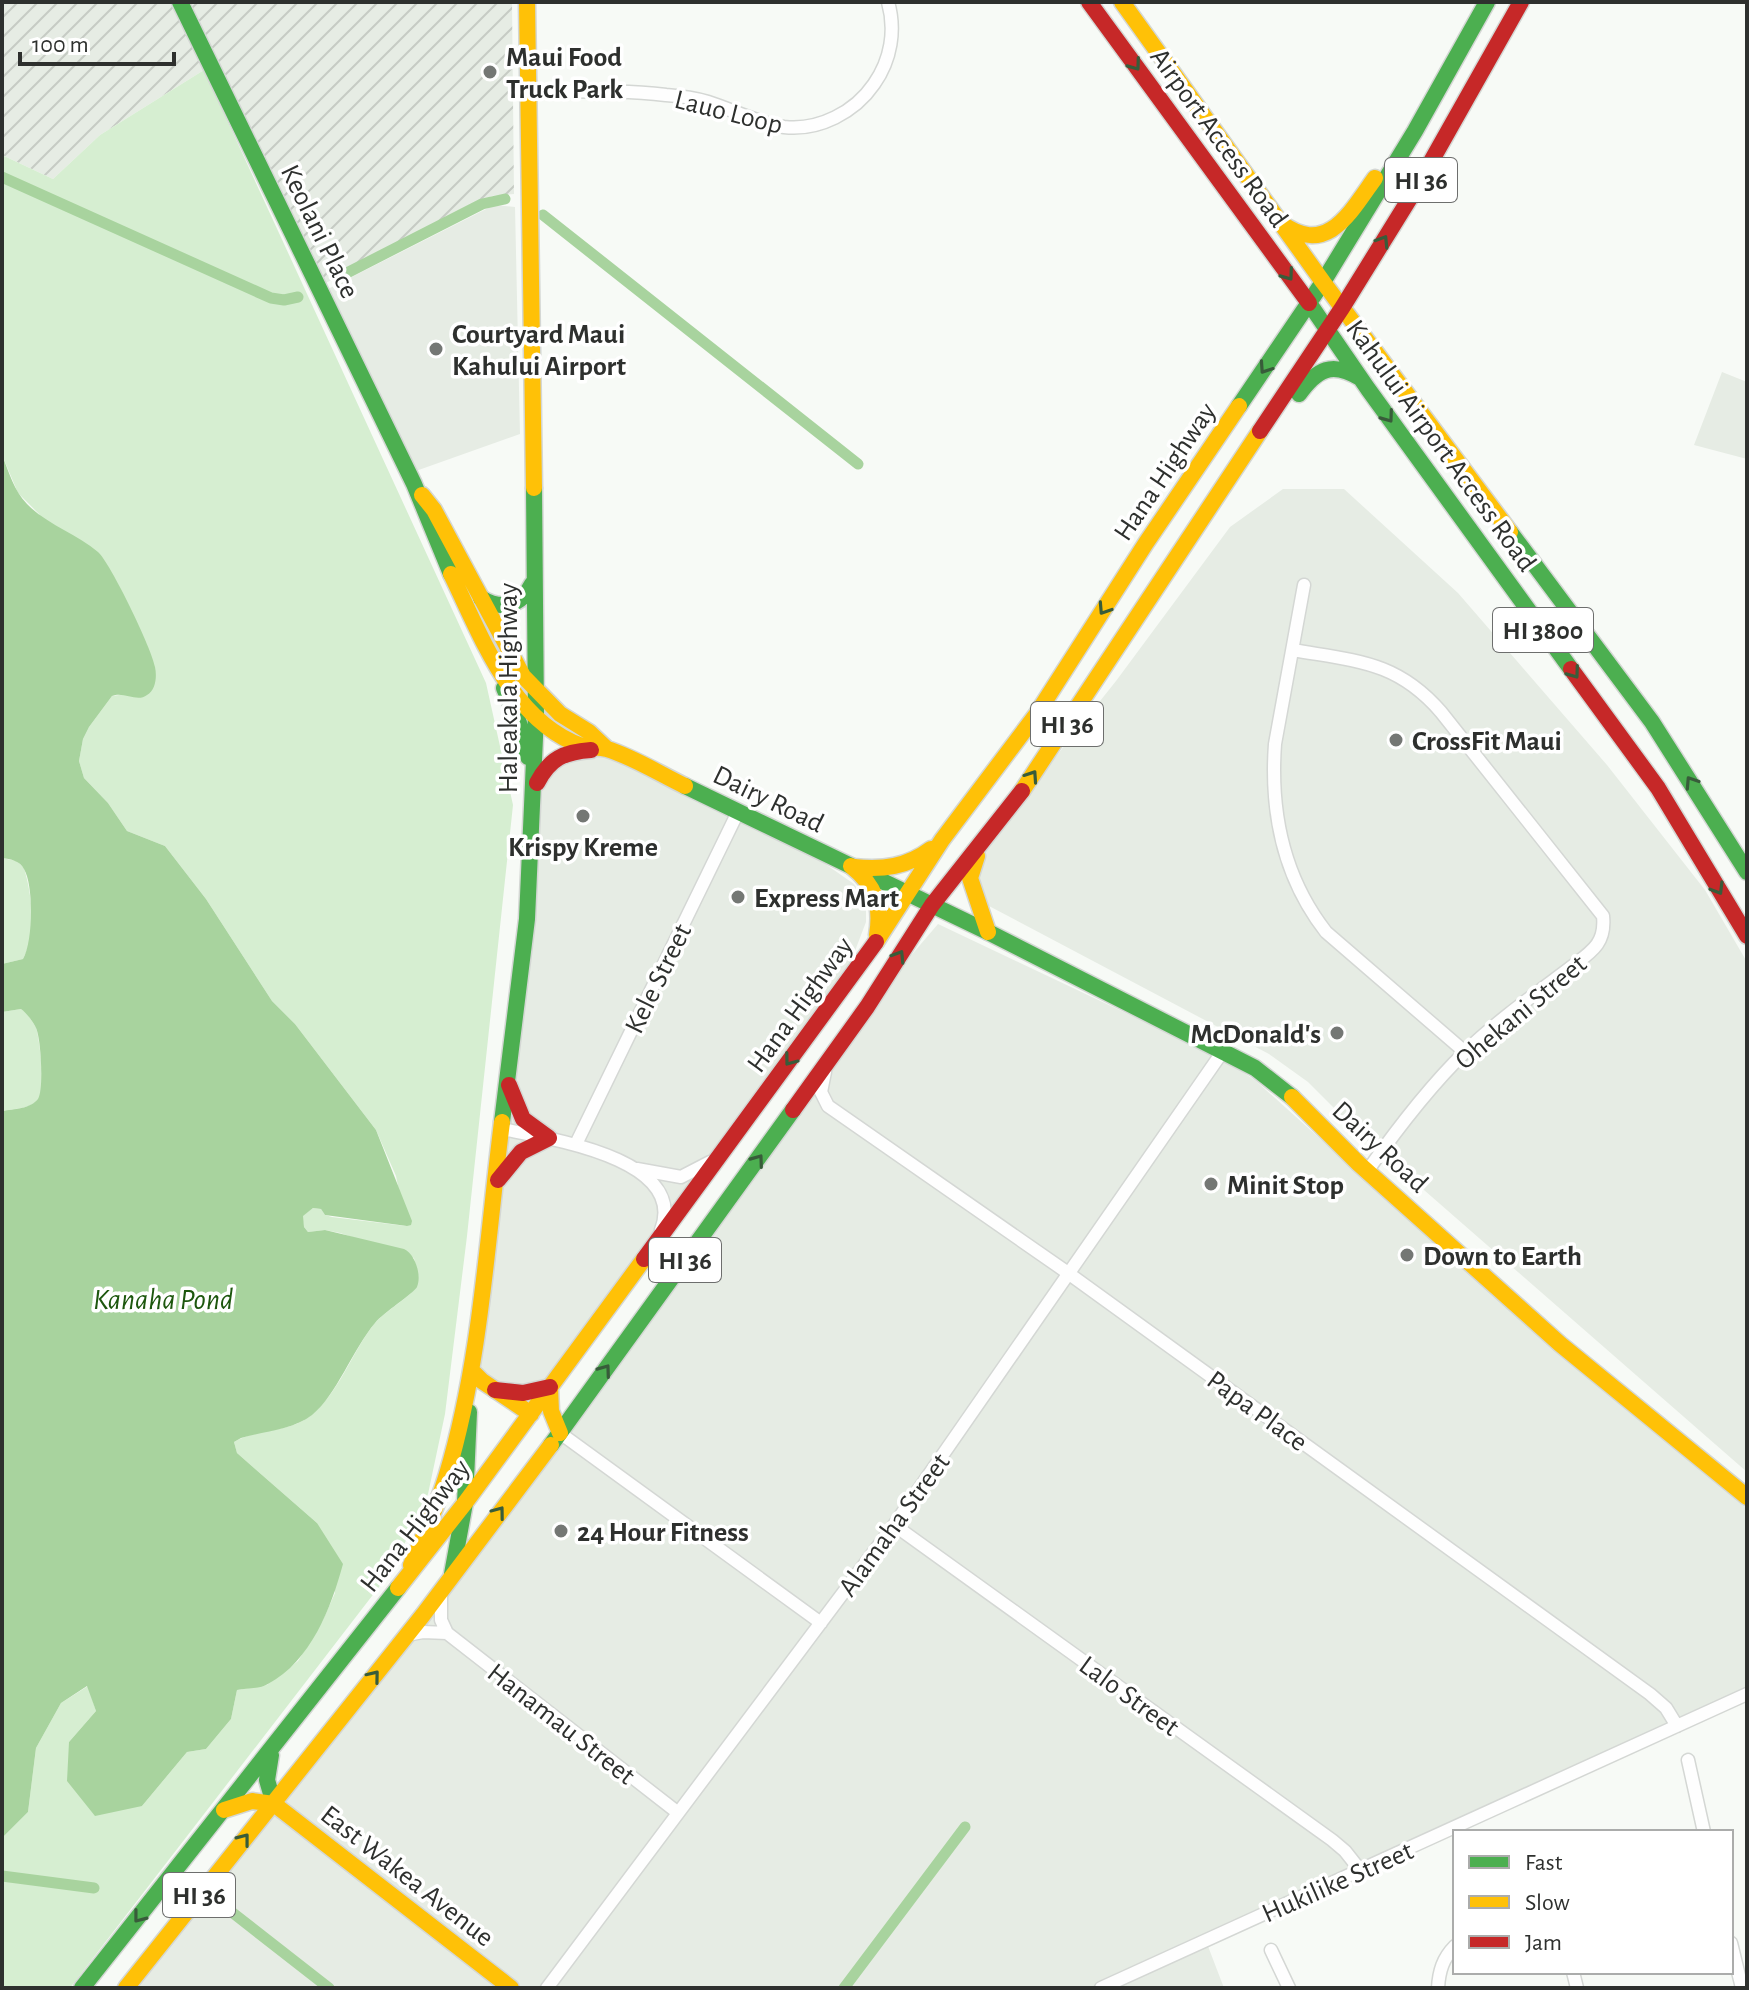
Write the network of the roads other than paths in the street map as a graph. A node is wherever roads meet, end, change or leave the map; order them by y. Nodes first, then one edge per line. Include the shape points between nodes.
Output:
1 (180, 2) edge
2 (527, 2) edge
3 (888, 2) edge
4 (1089, 2) edge
5 (1122, 2) edge
6 (1486, 2) edge
7 (1521, 2) edge
8 (530, 92) junction
9 (1281, 223) junction
10 (1323, 282) junction
11 (1309, 303) junction
12 (1342, 308) junction
13 (1328, 330) junction
14 (1368, 389) junction
15 (414, 484) junction
16 (453, 576) junction
17 (534, 578) junction
18 (1304, 585) dead end
19 (478, 594) junction
20 (1143, 605) junction
21 (1293, 650) junction
22 (497, 668) junction
23 (531, 680) junction
24 (536, 715) junction
25 (607, 749) junction
26 (534, 788) junction
27 (738, 812) junction
28 (986, 839) junction
29 (942, 840) junction
30 (851, 866) junction
31 (1747, 872) edge
32 (907, 893) junction
33 (932, 905) junction
34 (988, 932) junction
35 (1747, 936) edge
36 (868, 954) junction
37 (1223, 1051) junction
38 (1465, 1052) junction
39 (826, 1065) junction
40 (507, 1080) junction
41 (828, 1106) junction
42 (787, 1120) junction
43 (502, 1129) junction
44 (549, 1138) junction
45 (576, 1144) junction
46 (721, 1152) junction
47 (634, 1168) junction
48 (1368, 1170) junction
49 (495, 1184) junction
50 (657, 1239) junction
51 (1068, 1273) junction
52 (471, 1370) junction
53 (550, 1387) junction
54 (495, 1390) junction
55 (531, 1414) junction
56 (560, 1433) junction
57 (1747, 1497) edge
58 (465, 1503) junction
59 (894, 1525) junction
60 (452, 1574) junction
61 (404, 1582) junction
62 (441, 1589) junction
63 (821, 1623) junction
64 (447, 1633) junction
65 (406, 1635) junction
66 (1747, 1694) edge
67 (1677, 1726) junction
68 (275, 1745) junction
69 (1688, 1760) dead end
70 (274, 1804) junction
71 (222, 1812) junction
72 (677, 1812) junction
73 (1704, 1830) edge
74 (1360, 1870) junction
75 (1453, 1948) edge
76 (1271, 1950) dead end
77 (1733, 1951) edge
78 (1105, 1987) edge
79 (82, 1988) edge
80 (126, 1988) edge
81 (511, 1988) edge
82 (547, 1988) edge
83 (1289, 1988) edge
84 (1438, 1988) edge
85 (1742, 1988) edge

1 - 15 main road, Keolani Place
2 - 8 main road, Haleakala Highway
3 - 8 street, Lauo Loop via 891,48 879,78 847,112 814,125 785,127 704,101 648,92
4 -> 11 main road, Airport Access Road / HI 3800
5 - 9 main road, Airport Access Road / HI 3800
6 - 9 main road via 1463,29 1380,169 1337,226 1306,237
6 - 10 main road, Hana Highway / HI 36
12 -> 7 main road, Hana Highway / HI 36
8 - 17 main road, Haleakala Highway
9 - 10 main road, Airport Access Road / HI 3800
10 - 11 main road, Hana Highway / HI 36
10 - 12 main road, Kahului Airport Access Road / HI 3800
11 - 13 main road, Kahului Airport Access Road / HI 3800
11 -> 29 main road, Hana Highway / HI 36 via 1036,715
12 - 13 main road, Hana Highway / HI 36
31 -> 12 main road, Kahului Airport Access Road / HI 3800 via 1652,722
13 - 14 main road, Kahului Airport Access Road / HI 3800
13 - 20 main road, Hana Highway / HI 36
14 - 20 main road via 1359,376 1344,370 1327,369 1311,377 1198,543
14 -> 35 main road, Kahului Airport Access Road / HI 3800 via 1658,788
15 - 16 main road, Keolani Place
15 - 19 main road, Keolani Place via 434,510
16 - 22 main road, Keolani Place
16 - 23 main road via 472,598 510,671
17 - 19 main road via 526,596 511,606 495,606
17 - 23 main road, Haleakala Highway
18 - 21 street
19 - 23 main road, Keolani Place
28 -> 20 main road, Hana Highway / HI 36
21 - 38 street via 1273,770 1274,809 1289,867 1326,932
21 - 38 street, Ohekani Street via 1375,666 1418,687 1603,915 1604,932 1593,950
22 - 24 main road, Keolani Place
22 - 26 main road via 521,730
23 - 24 main road, Haleakala Highway
23 - 25 main road, Dairy Road via 560,714
24 - 25 main road, Dairy Road via 583,746
24 - 26 main road, Haleakala Highway
25 - 26 main road via 560,754 546,765
25 - 27 main road, Dairy Road
26 - 40 main road, Haleakala Highway via 527,919
27 - 30 main road, Dairy Road
27 - 45 street, Kele Street
28 - 33 main road, Hana Highway / HI 36
28 - 34 main road via 970,878
29 - 30 main road via 900,867
29 - 32 main road, Hana Highway / HI 36
30 - 32 main road, Dairy Road
30 - 36 main road via 870,880 878,901 878,932
32 - 33 main road, Dairy Road
32 - 36 main road, Hana Highway / HI 36
33 - 34 main road, Dairy Road
39 -> 33 main road, Hana Highway / HI 36
34 - 37 main road, Dairy Road
36 -> 46 main road, Hana Highway / HI 36
37 - 48 main road, Dairy Road via 1282,1087
37 - 51 street, Alamaha Street
38 - 48 street, Ohekani Street
39 - 41 street via 821,1089
39 - 42 main road, Hana Highway / HI 36
40 - 43 main road, Haleakala Highway
40 - 44 main road via 523,1119
41 - 42 street via 805,1107
41 - 51 street, Papa Place
56 -> 42 main road, Hana Highway / HI 36
43 - 44 street
43 - 49 main road, Haleakala Highway
44 - 45 street
44 - 49 main road via 521,1152
45 - 47 street
46 - 47 street via 684,1176
46 - 50 main road, Hana Highway / HI 36
47 - 50 street via 663,1201 665,1215
48 - 57 main road, Dairy Road via 1560,1344
49 - 52 main road, Haleakala Highway
50 - 53 main road, Hana Highway / HI 36
51 - 59 street, Alamaha Street
51 - 67 street, Papa Place via 1650,1694
52 - 54 main road
52 - 58 main road, Haleakala Highway
52 - 61 main road, Haleakala Highway via 448,1471
53 - 54 main road via 523,1393
53 - 55 main road, Hana Highway / HI 36
53 - 56 main road via 551,1411
54 - 55 main road
55 - 56 main road
55 - 58 main road, Hana Highway / HI 36
60 -> 56 main road, Hana Highway / HI 36
56 - 63 street
58 - 60 main road, Haleakala Highway
58 - 61 main road, Hana Highway / HI 36
59 - 63 street, Alamaha Street
59 - 74 street, Lalo Street via 1332,1840
60 - 62 main road, Hana Highway / HI 36
61 - 68 main road, Hana Highway / HI 36
62 - 64 street via 441,1620
62 - 65 main road, Hana Highway / HI 36
63 - 72 street, Alamaha Street
64 - 65 street
64 - 72 street, Hanamau Street
70 -> 65 main road, Hana Highway / HI 36
66 - 67 street, Hukilike Street
67 - 74 street, Hukilike Street
68 - 70 main road, HI 36 via 266,1779
68 - 71 main road, Hana Highway / HI 36
69 - 73 street
70 - 71 main road via 244,1802
80 -> 70 main road, Hana Highway / HI 36
70 - 81 main road, East Wakea Avenue
71 -> 79 main road, Hana Highway / HI 36
72 - 82 street, Alamaha Street
74 - 78 street, Hukilike Street
75 - 84 street via 1444,1959
76 - 83 street
77 - 85 street

